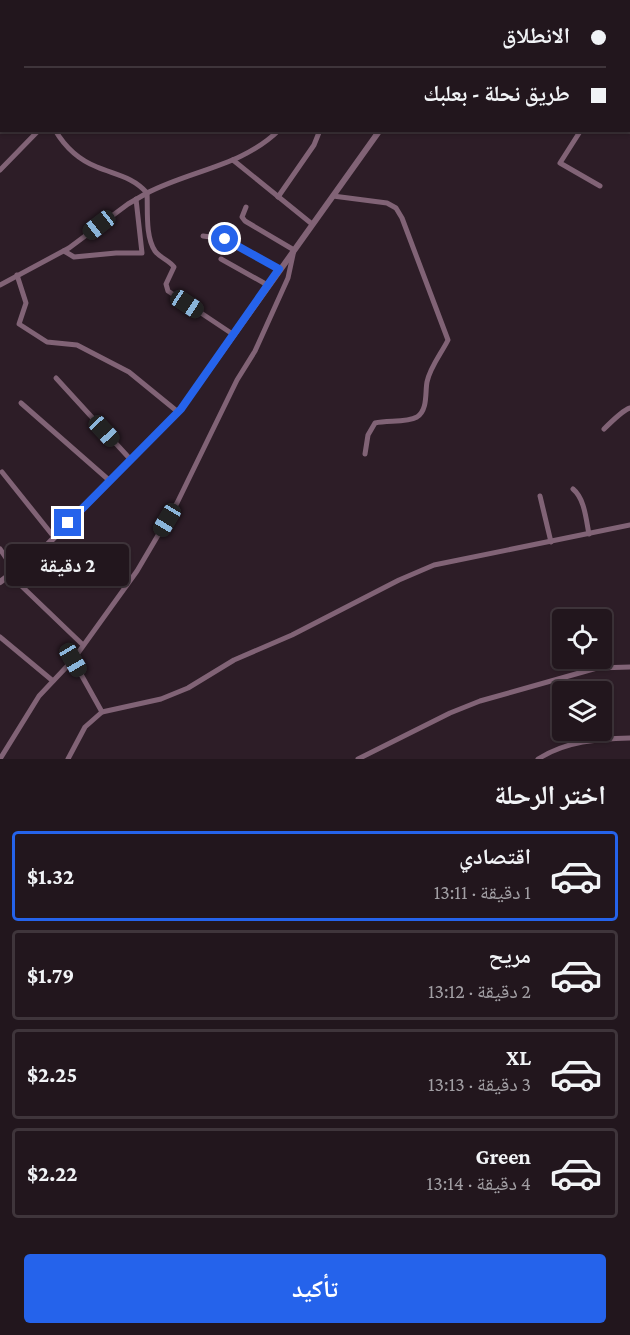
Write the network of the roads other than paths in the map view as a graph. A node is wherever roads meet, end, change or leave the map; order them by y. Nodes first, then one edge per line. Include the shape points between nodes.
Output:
1 (37, 132) edge
2 (56, 132) edge
3 (277, 132) edge
4 (319, 132) edge
5 (379, 132) edge
6 (580, 132) edge
7 (233, 160) junction
8 (0, 170) edge
9 (600, 186) dead end
10 (147, 193) junction
11 (278, 196) junction
12 (333, 196) junction
13 (136, 199) junction
14 (246, 207) dead end
15 (312, 224) junction
16 (203, 236) dead end
17 (151, 240) junction
18 (142, 241) junction
19 (294, 250) junction
20 (64, 251) junction
21 (221, 259) dead end
22 (279, 269) junction
23 (17, 275) junction
24 (0, 285) edge
25 (267, 287) junction
26 (234, 335) junction
27 (56, 378) dead end
28 (21, 403) dead end
29 (630, 408) edge
30 (178, 412) junction
31 (604, 429) dead end
32 (365, 454) dead end
33 (131, 460) junction
34 (2, 472) dead end
35 (110, 481) junction
36 (573, 489) dead end
37 (540, 496) dead end
38 (630, 525) edge
39 (589, 534) junction
40 (54, 537) junction
41 (551, 542) junction
42 (0, 549) edge
43 (12, 573) junction
44 (0, 582) edge
45 (0, 637) edge
46 (83, 645) junction
47 (73, 660) junction
48 (630, 667) edge
49 (53, 681) junction
50 (102, 712) junction
51 (630, 738) edge
52 (0, 759) edge
53 (68, 759) edge
54 (358, 759) edge
55 (538, 759) edge

1 - 8 street
2 - 10 street via 66,147 82,159 127,177
3 - 7 street via 265,144
4 - 11 street
5 - 12 street
6 - 9 street via 560,163
7 - 10 street
7 - 11 street
10 - 13 street
10 - 17 street
11 - 15 street
12 - 15 street
12 - 32 street via 387,203 396,208 448,340 428,377 421,413 409,419 375,423
13 - 18 street
13 - 20 street
14 - 19 street via 242,217 245,221
15 - 19 street
16 - 22 street via 225,239
17 - 18 street
17 - 26 street via 156,251 174,267 166,284 168,291
18 - 20 street via 141,254 77,257
19 - 22 street
19 - 46 street via 288,278 255,351 177,503 137,571
20 - 23 street
21 - 25 street
22 - 25 street
23 - 24 street
23 - 30 street via 26,303 19,324 47,342 77,345 129,372
25 - 26 street
26 - 30 street
27 - 33 street
28 - 35 street
29 - 31 street
30 - 33 street
33 - 35 street
34 - 40 street
35 - 40 street
36 - 39 street via 582,502
37 - 41 street
38 - 39 street
39 - 41 street
40 - 43 street
41 - 50 street via 434,565 234,660 188,688 160,699
42 - 43 street
43 - 44 street
43 - 46 street
45 - 49 street
46 - 47 street
47 - 49 street
47 - 50 street
48 - 54 street via 597,668 480,701
49 - 52 street via 39,696
50 - 53 street via 85,727
51 - 55 street via 580,742

